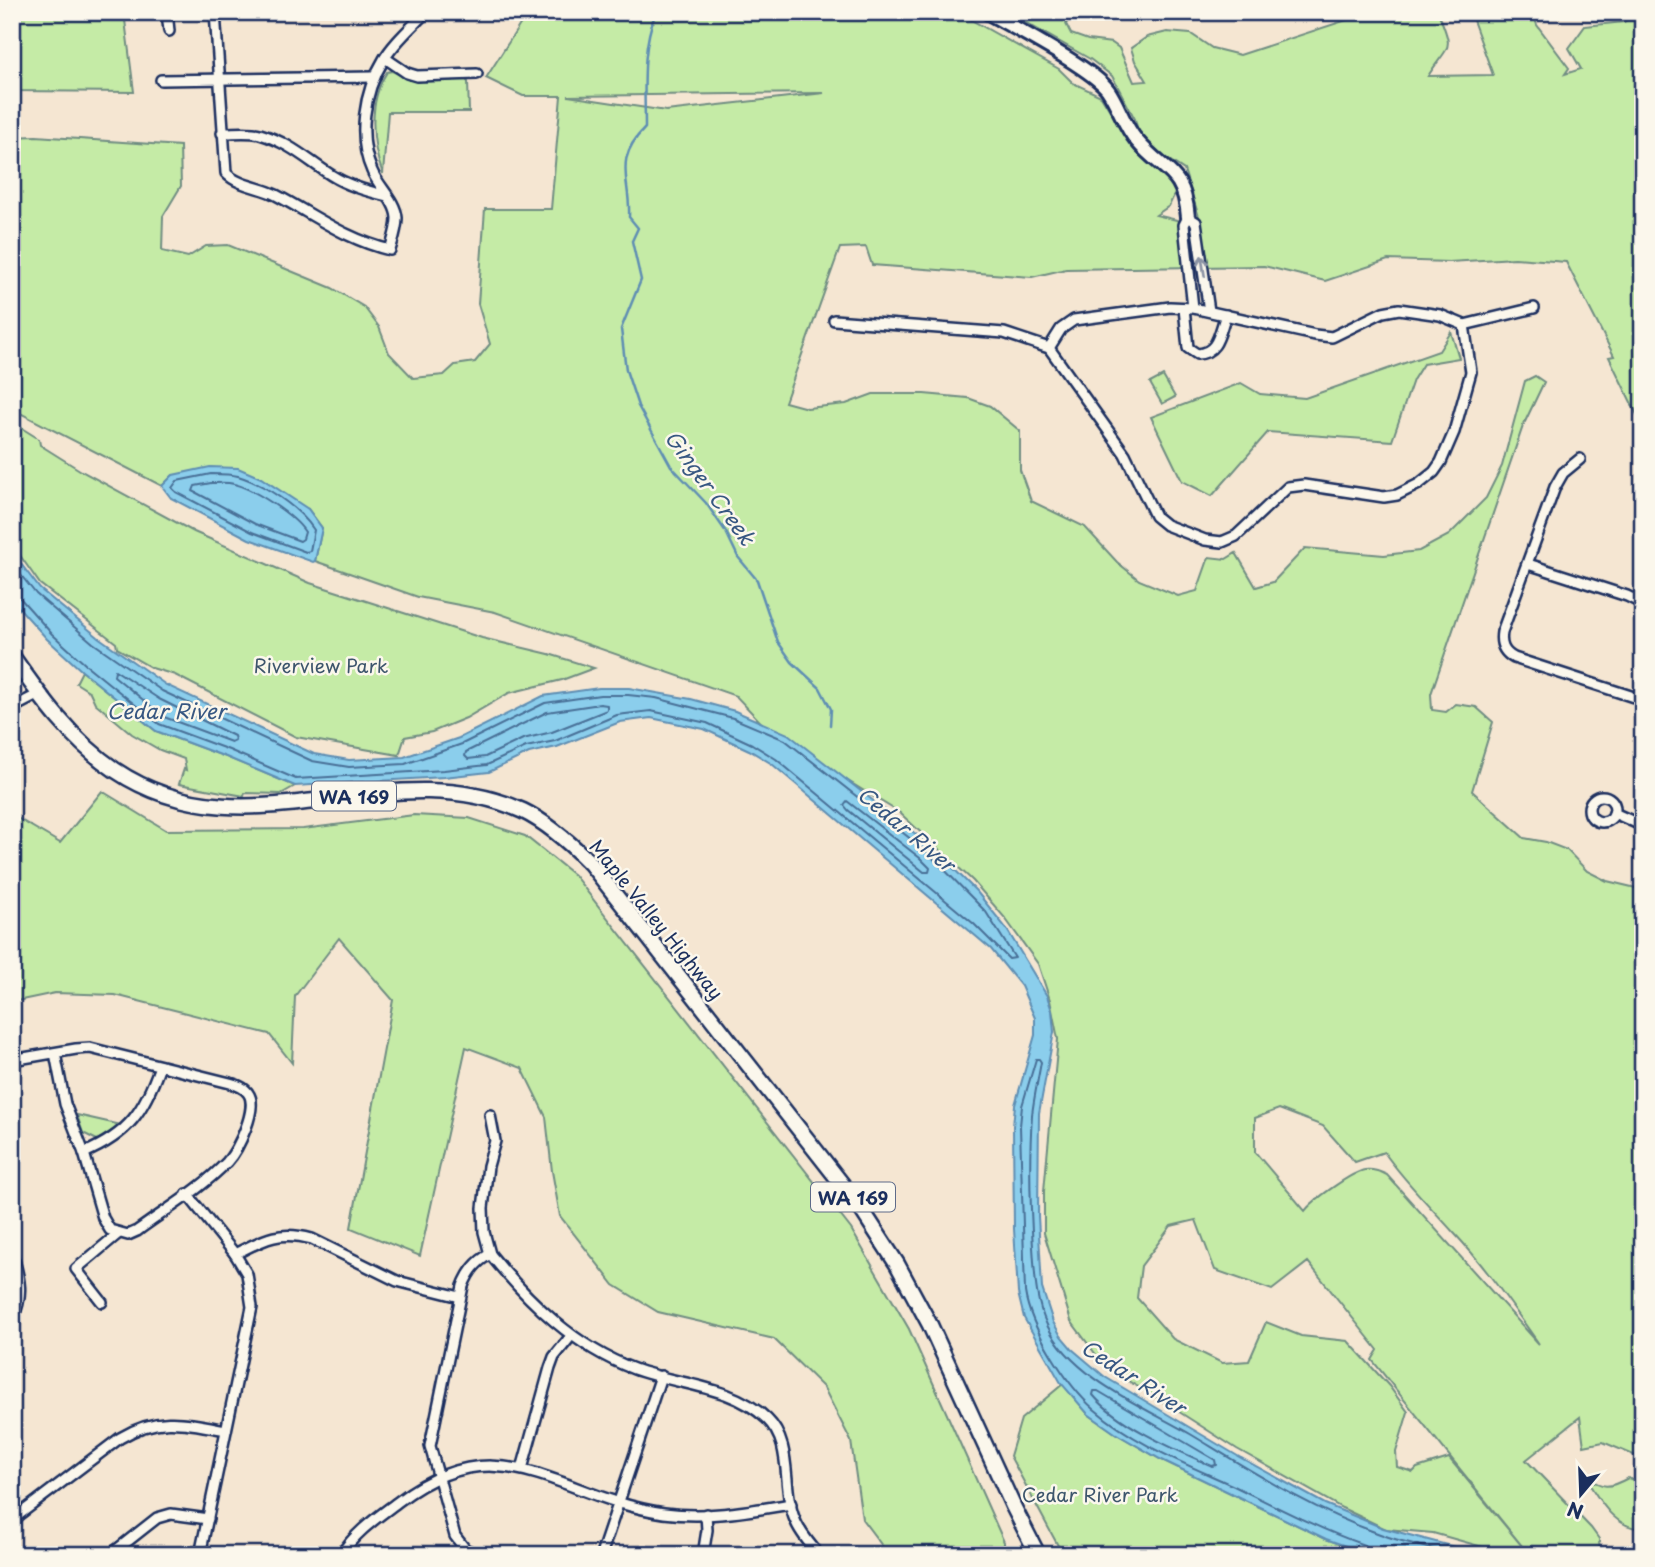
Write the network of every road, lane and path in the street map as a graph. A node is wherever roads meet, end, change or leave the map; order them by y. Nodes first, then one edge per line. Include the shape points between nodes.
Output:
1 (167, 12) edge
2 (215, 12) edge
3 (426, 12) edge
4 (987, 12) edge
5 (170, 31) dead end
6 (384, 58) junction
7 (477, 74) dead end
8 (375, 77) junction
9 (161, 80) dead end
10 (219, 80) junction
11 (222, 133) junction
12 (387, 196) junction
13 (1188, 217) junction
14 (1188, 308) junction
15 (1534, 308) dead end
16 (1209, 311) junction
17 (1226, 315) junction
18 (834, 320) dead end
19 (1464, 325) junction
20 (1049, 348) junction
21 (1580, 459) dead end
22 (1528, 564) junction
23 (1643, 604) edge
24 (12, 656) edge
25 (39, 694) junction
26 (1643, 700) edge
27 (12, 708) edge
28 (1614, 813) dead end
29 (1643, 826) edge
30 (55, 1053) junction
31 (12, 1060) edge
32 (160, 1066) junction
33 (490, 1115) dead end
34 (84, 1153) junction
35 (187, 1194) junction
36 (119, 1233) junction
37 (235, 1254) junction
38 (490, 1254) junction
39 (12, 1255) edge
40 (460, 1297) junction
41 (102, 1301) dead end
42 (12, 1320) edge
43 (571, 1336) junction
44 (661, 1376) junction
45 (226, 1430) junction
46 (522, 1469) junction
47 (438, 1476) junction
48 (619, 1503) junction
49 (791, 1504) junction
50 (706, 1514) junction
51 (208, 1519) junction
52 (12, 1520) edge
53 (110, 1555) edge
54 (200, 1555) edge
55 (341, 1555) edge
56 (478, 1555) edge
57 (601, 1555) edge
58 (703, 1555) edge
59 (819, 1555) edge
60 (1038, 1555) edge

1 - 5 street
2 - 10 street
3 - 6 street
4 - 13 street via 1107,88 1134,138 1182,185
6 - 7 street via 417,76
6 - 8 street
8 - 10 street
8 - 12 street via 364,141 372,173
9 - 10 street
10 - 11 street
11 - 12 street via 257,133 304,155 332,176
11 - 12 street via 224,166 232,178 274,194 333,229 390,250 397,216
13 - 14 street via 1184,225
16 -> 13 street via 1196,222
14 - 16 street
14 - 17 street via 1188,348 1197,354 1214,348
14 - 20 street via 1074,320 1061,329
15 - 19 street
16 - 17 street
17 - 19 street via 1332,337 1399,309 1422,310
18 - 20 street via 1003,333
19 - 20 street via 1471,372 1454,432 1434,472 1419,484 1384,497 1304,485 1288,487 1236,536 1222,542 1166,525 1155,516 1125,454
21 - 22 street via 1555,487
22 - 23 street
22 - 26 street via 1502,632 1503,649 1514,658
24 - 25 main road, Maple Valley Highway / WA 169
25 - 27 street
25 - 60 main road, Maple Valley Highway / WA 169 via 90,751 134,781 172,797 246,808 387,792 440,791 500,802 562,836 590,863 860,1207 930,1325
28 - 29 street
30 - 31 street
30 - 32 street via 90,1048
30 - 34 street via 65,1104
32 - 34 street via 135,1119 110,1140
32 - 35 street via 243,1087 253,1105 228,1161
33 - 38 street via 495,1141 483,1208
34 - 36 street via 103,1218 110,1230
35 - 36 street via 137,1231
35 - 37 street
36 - 41 street via 76,1269
37 - 40 street via 266,1238 298,1235 397,1281
37 - 45 street via 247,1274 252,1307
38 - 40 street via 471,1269
38 - 43 street
39 - 42 street via 20,1296
40 - 47 street via 430,1446
43 - 44 street via 617,1362
43 - 46 street via 554,1357
44 - 48 street
44 - 49 street via 738,1399 769,1422 781,1440
45 - 51 street
45 - 52 street via 178,1421 137,1428
46 - 47 street via 469,1466
46 - 48 street
47 - 55 street via 363,1528
47 - 56 street via 456,1536 465,1549
48 - 50 street via 664,1513
48 - 57 street
49 - 50 street
49 - 59 street via 794,1519
50 - 58 street
51 - 53 street via 171,1514 157,1518
51 - 54 street

